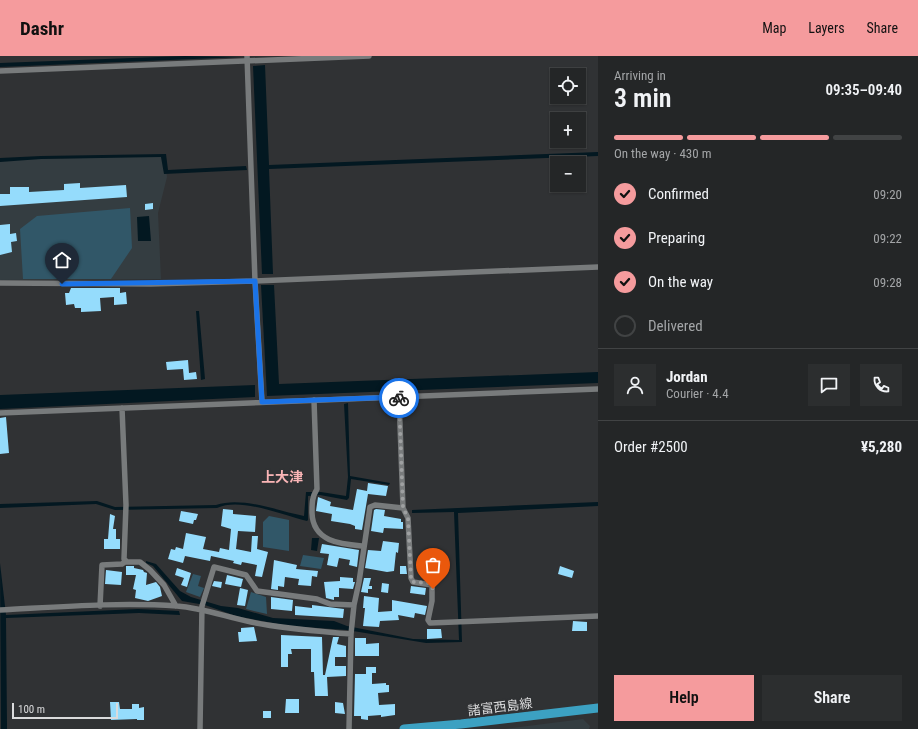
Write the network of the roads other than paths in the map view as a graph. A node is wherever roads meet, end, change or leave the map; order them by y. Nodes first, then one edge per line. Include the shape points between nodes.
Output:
1 (369, 56) edge
2 (247, 58) edge
3 (0, 72) edge
4 (598, 267) edge
5 (255, 281) junction
6 (0, 283) edge
7 (598, 389) edge
8 (399, 397) junction
9 (314, 400) junction
10 (262, 402) junction
11 (122, 408) junction
12 (0, 413) edge
13 (403, 508) junction
14 (363, 546) junction
15 (126, 561) junction
16 (354, 605) junction
17 (100, 606) junction
18 (176, 606) junction
19 (202, 608) junction
20 (3, 610) edge
21 (598, 616) edge
22 (351, 633) junction
23 (598, 708) edge
24 (200, 729) edge
25 (349, 729) edge
26 (404, 729) edge

1 - 2 street
2 - 3 street
2 - 5 street
4 - 5 street
5 - 6 street via 151,284
5 - 10 street
7 - 8 street
8 - 9 street
8 - 13 street
9 - 10 street
9 - 14 street via 317,489 314,494 312,516 322,536 330,541
10 - 11 street
11 - 12 street
11 - 15 street
13 - 14 street via 375,505 370,507
13 - 21 street via 408,518 412,582 429,583 433,589 428,620 430,623
14 - 16 street
15 - 17 street via 122,564 102,565
15 - 18 street via 140,562 150,570 164,585
16 - 19 street via 330,604 317,599 257,591 246,575 214,567
16 - 22 street
17 - 18 street
17 - 20 street
18 - 19 street
19 - 22 street via 235,619 279,628
19 - 24 street
22 - 25 street
23 - 26 main road, 諸富西島線

